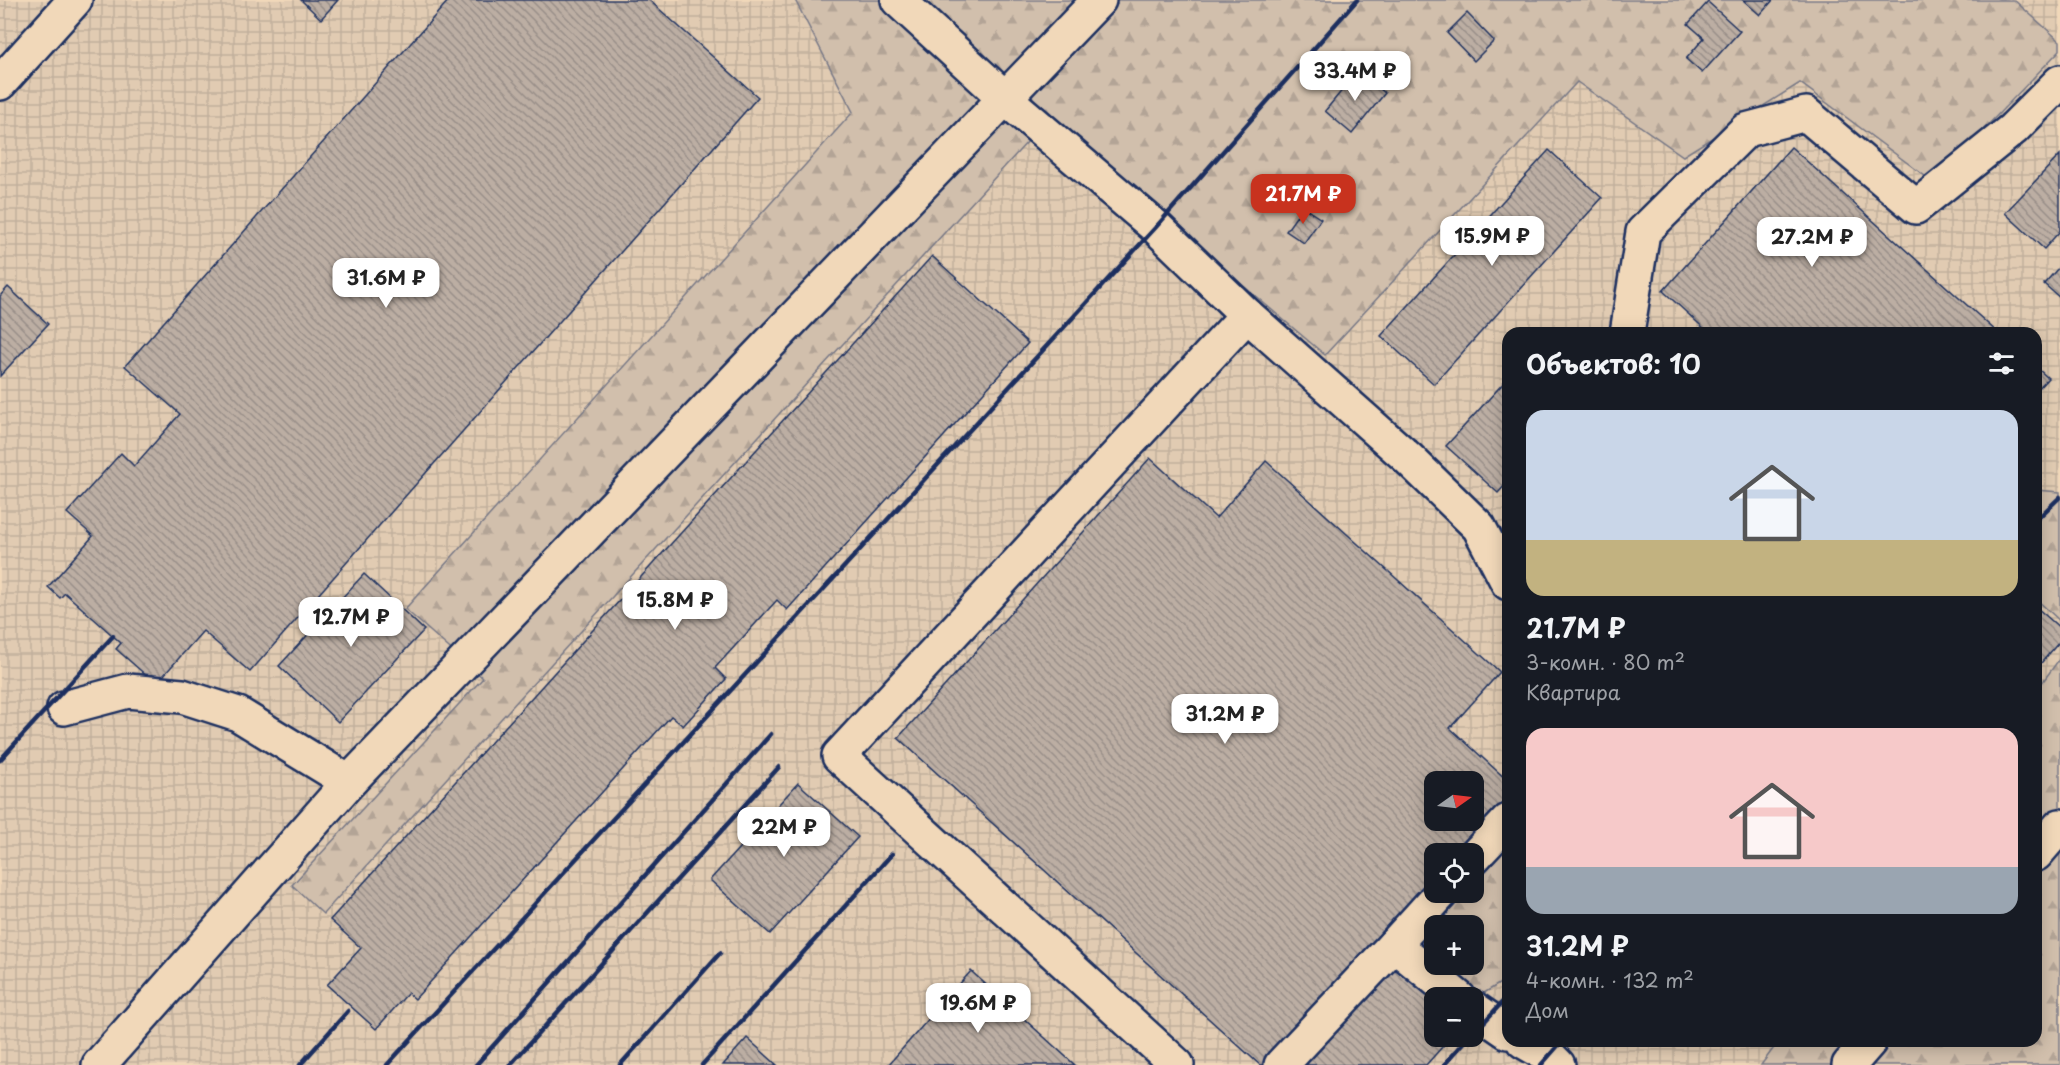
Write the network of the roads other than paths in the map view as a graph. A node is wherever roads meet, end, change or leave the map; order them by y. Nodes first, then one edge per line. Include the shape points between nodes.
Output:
1 (75, 0) edge
2 (898, 0) edge
3 (1099, 0) edge
4 (2060, 82) edge
5 (0, 83) edge
6 (1006, 99) junction
7 (1247, 315) junction
8 (1628, 327) edge
9 (1502, 571) edge
10 (64, 708) dead end
11 (349, 782) junction
12 (2060, 826) edge
13 (1502, 827) edge
14 (1484, 846) edge
15 (2042, 847) edge
16 (1432, 903) edge
17 (1394, 945) junction
18 (1446, 987) edge
19 (1484, 1016) edge
20 (1502, 1028) edge
21 (1533, 1047) edge
22 (1865, 1047) edge
23 (99, 1065) edge
24 (1178, 1065) edge
25 (1281, 1065) edge
26 (1558, 1065) edge
27 (1849, 1065) edge

1 - 5 lane
2 - 6 lane
3 - 6 lane
4 - 8 lane via 2013,129 1916,207 1806,114 1746,130 1643,232
6 - 7 lane via 1156,227
6 - 11 lane
7 - 9 lane via 1408,458 1479,527
7 - 24 lane via 839,756
10 - 11 lane via 128,692 182,696 238,714
11 - 23 lane
12 - 15 lane
13 - 14 lane
16 - 17 lane
17 - 18 lane
17 - 25 lane
19 - 20 lane
21 - 26 lane
22 - 27 lane

